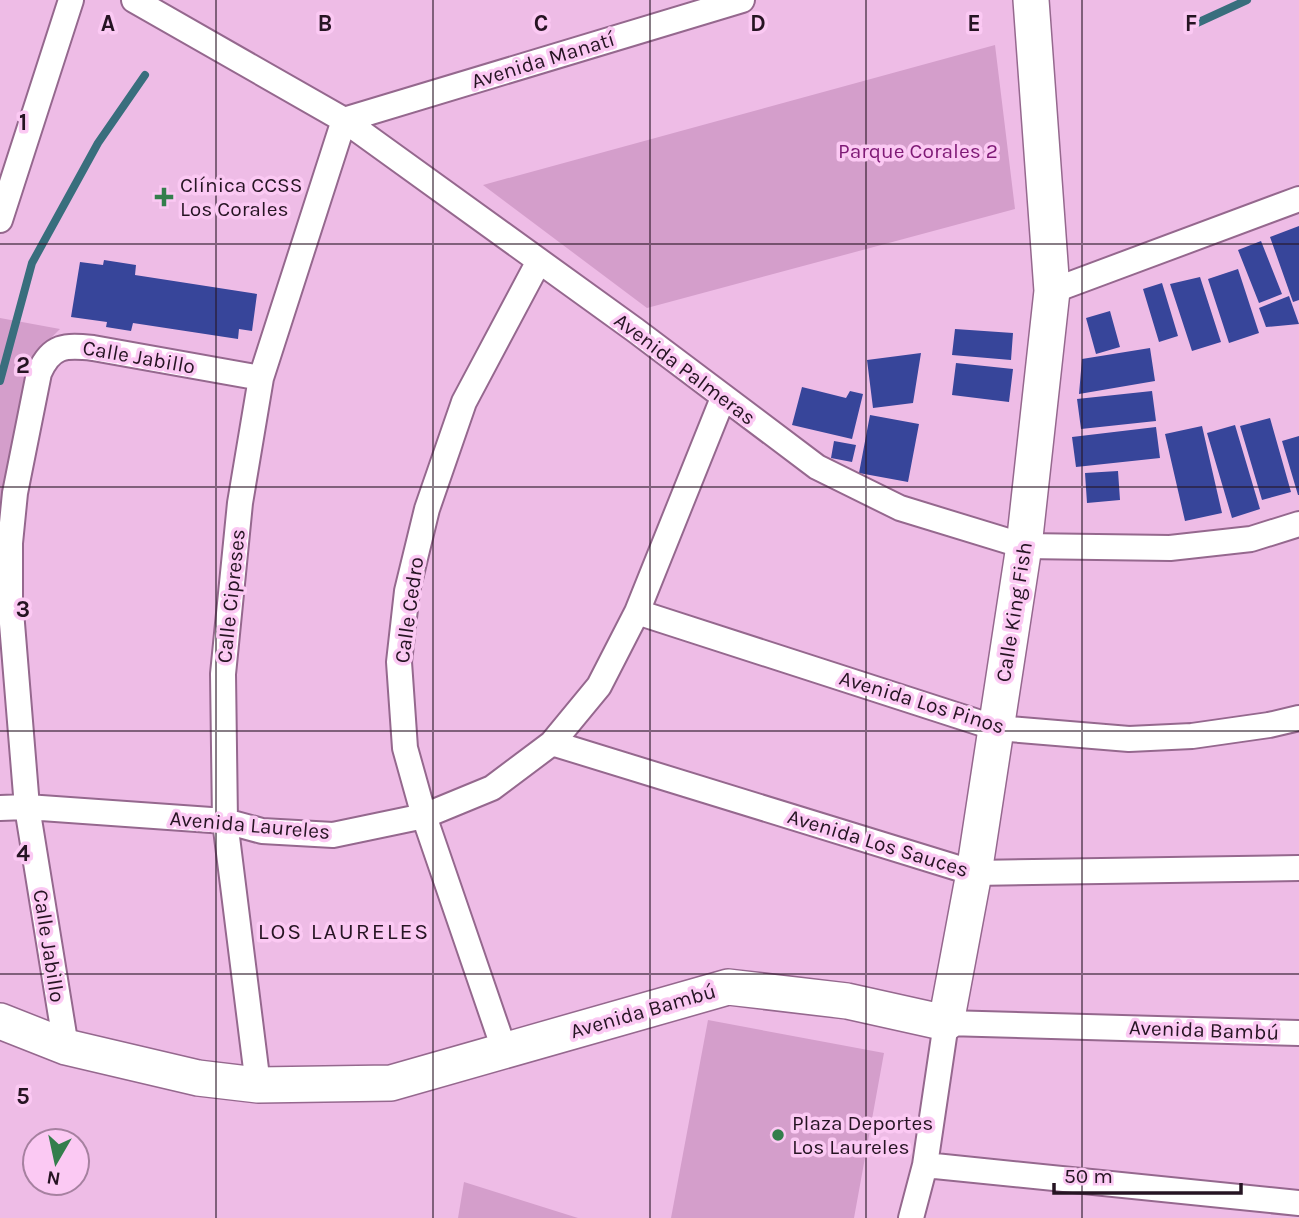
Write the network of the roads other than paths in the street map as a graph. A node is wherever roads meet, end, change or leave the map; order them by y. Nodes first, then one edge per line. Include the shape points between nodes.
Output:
1 (71, 0) edge
2 (134, 0) edge
3 (741, 0) edge
4 (1031, 0) edge
5 (344, 120) junction
6 (1299, 199) edge
7 (0, 220) edge
8 (539, 261) junction
9 (1052, 291) junction
10 (261, 378) junction
11 (723, 398) junction
12 (1299, 524) edge
13 (1024, 546) junction
14 (637, 612) junction
15 (1299, 718) edge
16 (996, 727) junction
17 (552, 743) junction
18 (27, 807) junction
19 (0, 808) edge
20 (425, 816) junction
21 (225, 821) junction
22 (1299, 868) edge
23 (974, 873) junction
24 (0, 1021) edge
25 (946, 1023) junction
26 (1299, 1033) edge
27 (66, 1047) junction
28 (505, 1052) junction
29 (258, 1085) junction
30 (925, 1165) junction
31 (1299, 1203) edge
32 (912, 1218) edge

1 - 7 street
2 - 5 street, Avenida Palmeras
3 - 5 street, Avenida Manatí
4 - 9 street, Calle King Fish
5 - 8 street, Avenida Palmeras
5 - 10 street, Calle Cipreses
6 - 9 street
8 - 11 street, Avenida Palmeras
8 - 20 street, Calle Cedro via 464,402 427,509 407,591 399,662 404,736
9 - 13 street, Calle King Fish
10 - 18 street, Calle Jabillo via 82,346 56,350 45,360 15,493 10,543 13,649
10 - 21 street, Calle Cipreses via 240,503 223,674
11 - 13 street, Avenida Palmeras via 817,467 900,508
11 - 14 street, Avenida Laureles
12 - 13 street, Avenida Palmeras via 1251,539 1170,548
13 - 16 street, Calle King Fish
14 - 16 street, Avenida Los Pinos
14 - 17 street, Avenida Laureles via 599,686
15 - 16 street, Avenida Los Pinos via 1192,736 1129,739
16 - 23 street, Calle King Fish
17 - 20 street, Avenida Laureles via 492,788
17 - 23 street, Avenida Los Sauces
18 - 19 street, Avenida Laureles
18 - 21 street, Avenida Laureles
18 - 27 street, Calle Jabillo
20 - 21 street, Avenida Laureles via 333,835 262,831
20 - 28 street, Calle Cedro
21 - 29 street, Calle Cipreses
22 - 23 street, Avenida Los Sauces
23 - 25 street, Calle King Fish
24 - 27 street, Avenida Bambú
25 - 26 street, Avenida Bambú
25 - 28 street, Avenida Bambú via 847,1001 728,987
25 - 30 street, Calle King Fish
27 - 29 street, Avenida Bambú via 198,1078
28 - 29 street, Avenida Bambú via 391,1083
30 - 31 street
30 - 32 street, Calle King Fish

